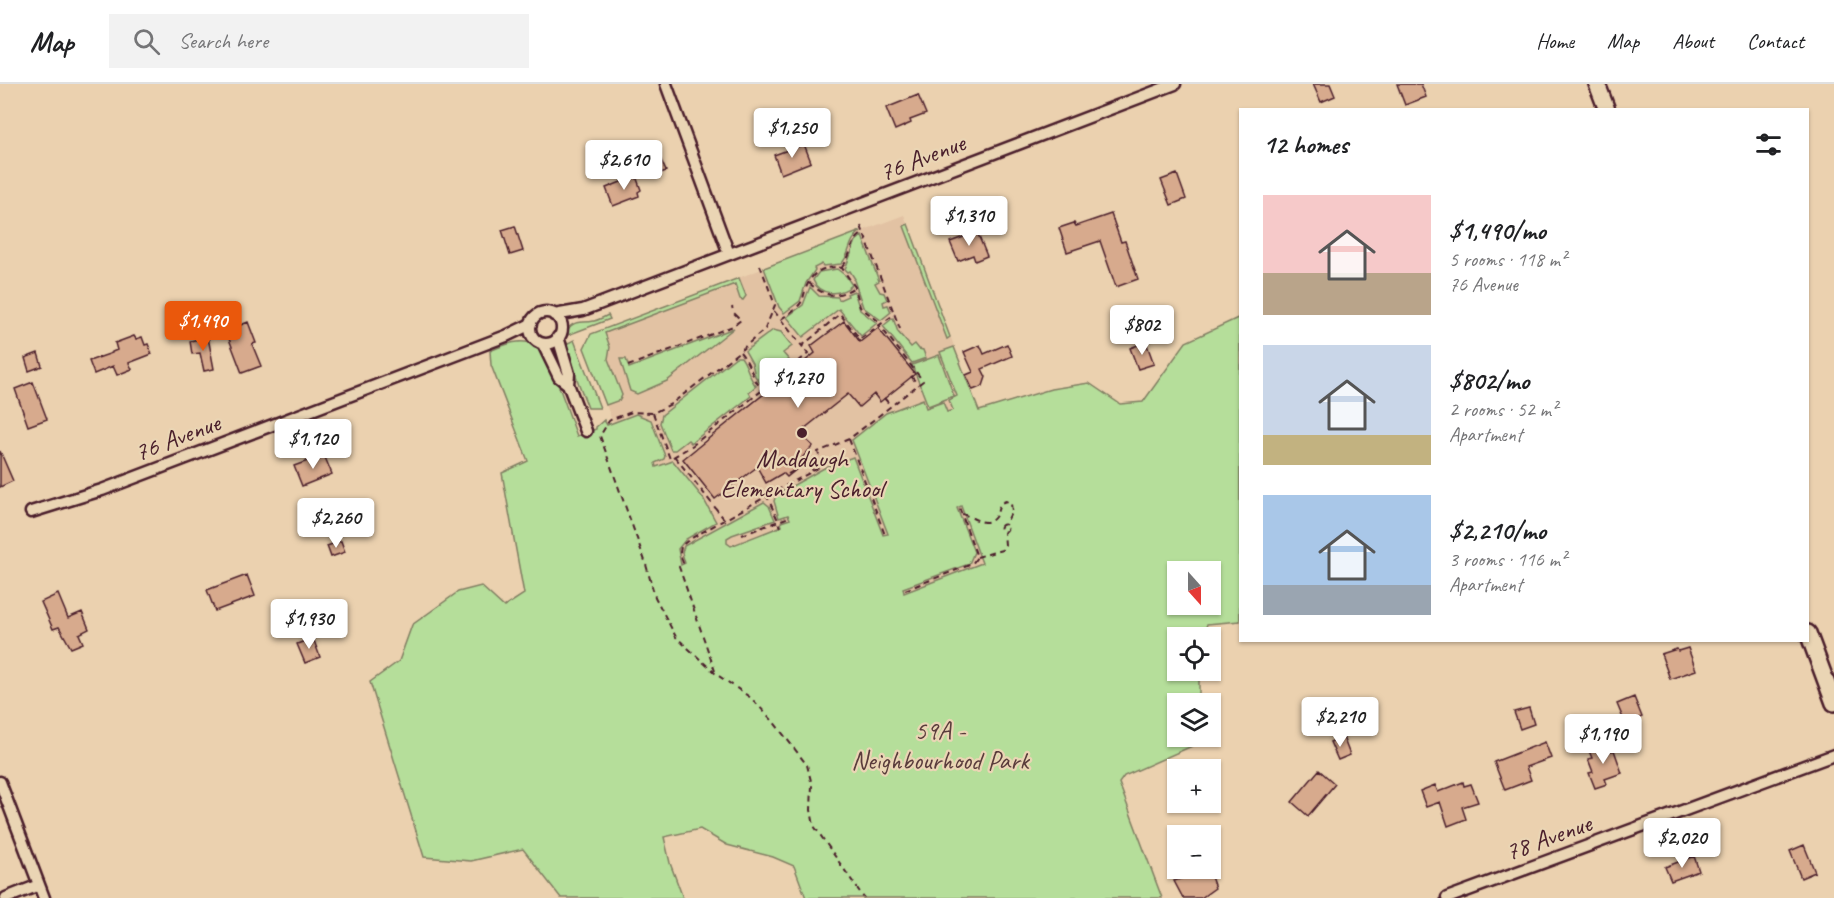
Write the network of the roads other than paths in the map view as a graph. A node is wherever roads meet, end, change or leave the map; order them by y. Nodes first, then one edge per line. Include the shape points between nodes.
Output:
1 (666, 84) edge
2 (1175, 84) edge
3 (1597, 84) edge
4 (1606, 108) edge
5 (729, 254) junction
6 (583, 310) junction
7 (554, 315) junction
8 (531, 324) junction
9 (561, 325) junction
10 (506, 336) junction
11 (532, 336) junction
12 (558, 337) junction
13 (543, 344) junction
14 (568, 384) junction
15 (586, 431) dead end
16 (31, 512) dead end
17 (1809, 636) edge
18 (1834, 703) edge
19 (1834, 755) edge
20 (0, 782) edge
21 (39, 885) junction
22 (6, 898) edge
23 (44, 898) edge
24 (1447, 898) edge

1 - 5 street
2 - 5 street, 76 Avenue
3 - 4 main road
5 - 6 street, 76 Avenue
6 - 7 street, 76 Avenue
6 - 9 street, 76 Avenue
7 - 8 street via 542,313
7 - 9 street
8 - 10 street, 76 Avenue
8 - 11 street
9 - 12 street
10 - 11 street, 76 Avenue
10 - 16 street, 76 Avenue via 102,490
11 - 13 street
12 - 13 street
12 - 14 street via 569,374
13 - 14 street via 559,377
14 - 15 street
17 - 18 main road
19 - 24 street, 78 Avenue
20 - 21 street
21 - 22 street
21 - 23 street

